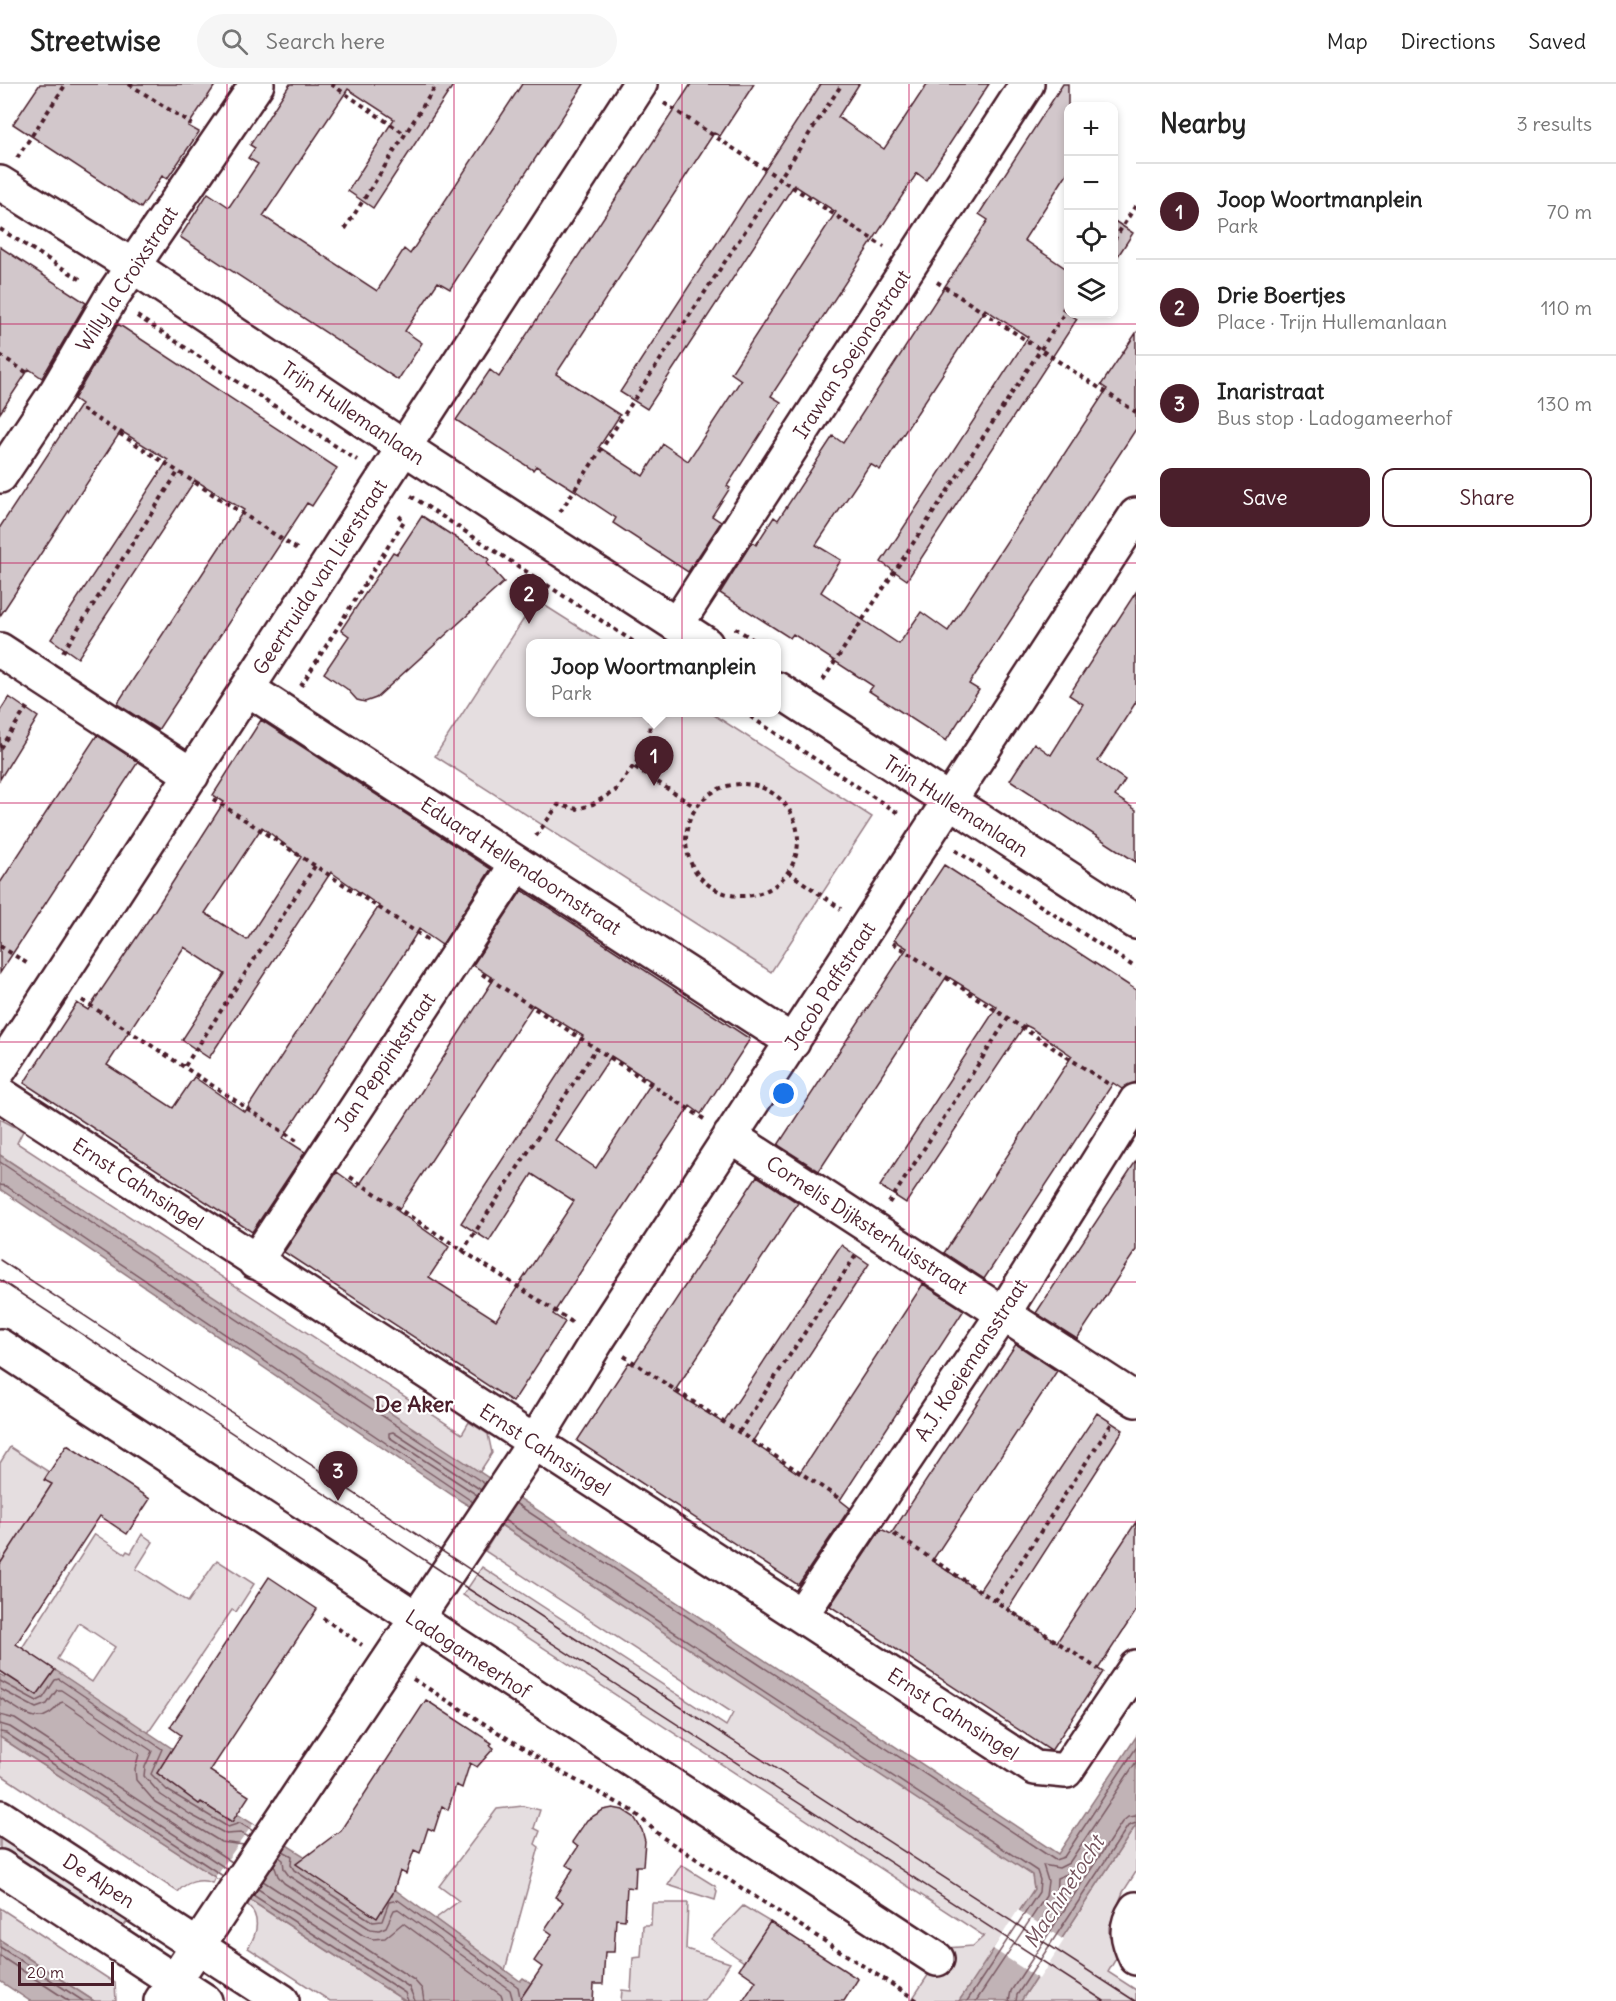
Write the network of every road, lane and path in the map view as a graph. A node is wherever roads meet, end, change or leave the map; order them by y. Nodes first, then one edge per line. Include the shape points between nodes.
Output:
1 (66, 84) edge
2 (129, 84) edge
3 (257, 84) edge
4 (331, 84) edge
5 (437, 84) edge
6 (640, 84) edge
7 (842, 84) edge
8 (1027, 84) edge
9 (405, 134) junction
10 (218, 141) junction
11 (1, 184) edge
12 (1136, 206) edge
13 (0, 229) edge
14 (345, 229) dead end
15 (1118, 233) edge
16 (133, 266) junction
17 (111, 298) junction
18 (1064, 314) edge
19 (56, 392) junction
20 (402, 446) junction
21 (178, 472) junction
22 (0, 476) edge
23 (377, 486) junction
24 (559, 514) dead end
25 (1136, 515) edge
26 (326, 567) junction
27 (677, 624) junction
28 (629, 639) edge
29 (699, 639) edge
30 (0, 650) edge
31 (45, 679) junction
32 (821, 684) dead end
33 (248, 689) junction
34 (781, 692) edge
35 (285, 712) junction
36 (650, 717) edge
37 (751, 717) edge
38 (0, 748) edge
39 (635, 767) junction
40 (192, 775) junction
41 (950, 802) junction
42 (695, 807) junction
43 (930, 834) junction
44 (517, 864) junction
45 (315, 866) dead end
46 (788, 872) junction
47 (1136, 922) edge
48 (868, 927) junction
49 (1136, 968) edge
50 (794, 1042) junction
51 (596, 1049) dead end
52 (185, 1066) dead end
53 (0, 1069) edge
54 (0, 1094) edge
55 (1136, 1101) edge
56 (730, 1136) junction
57 (462, 1252) dead end
58 (255, 1262) junction
59 (1003, 1314) junction
60 (0, 1346) edge
61 (1133, 1398) edge
62 (534, 1443) junction
63 (995, 1600) dead end
64 (801, 1615) junction
65 (323, 1617) dead end
66 (416, 1620) junction
67 (387, 1663) junction
68 (1136, 1667) edge
69 (0, 1817) edge
70 (0, 1867) edge
71 (1136, 1909) edge
72 (198, 1946) junction
73 (1136, 1958) edge
74 (937, 1959) dead end
75 (168, 1991) edge
76 (205, 2001) edge
77 (282, 2001) edge
78 (918, 2001) edge

1 - 11 path
2 - 10 path
3 - 10 street, Willy la Croixstraat
4 - 9 path
5 - 9 path
6 - 20 street, Geertruida van Lierstraat
7 - 24 path
8 - 27 street, Irawan Soejonostraat
9 - 14 path
10 - 16 street, Willy la Croixstraat
11 - 16 street, Trijn Hullemanlaan
12 - 15 path
13 - 17 path
16 - 17 street, Willy la Croixstraat
16 - 20 street, Trijn Hullemanlaan
17 - 19 street, Willy la Croixstraat
17 - 23 path
18 - 32 path
19 - 21 path
19 - 22 street, Willy la Croixstraat
20 - 23 street, Geertruida van Lierstraat
20 - 27 street, Trijn Hullemanlaan
21 - 26 path
21 - 31 path
23 - 26 street, Geertruida van Lierstraat
23 - 28 path
23 - 35 path via 404,521
25 - 41 street, Jacob Paffstraat
26 - 33 street, Geertruida van Lierstraat
27 - 29 street, Trijn Hullemanlaan
30 - 31 street
31 - 38 path
31 - 40 street
33 - 35 street, Eduard Hellendoornstraat
33 - 40 street, Geertruida van Lierstraat
34 - 41 street, Trijn Hullemanlaan
35 - 44 street, Eduard Hellendoornstraat
36 - 39 path via 649,745
37 - 43 path
39 - 42 path
39 - 44 path via 615,791 593,804 578,809 558,805
40 - 53 street, Geertruida van Lierstraat
41 - 43 street, Jacob Paffstraat
41 - 47 street, Trijn Hullemanlaan
42 - 46 path via 729,784 768,790 794,818 798,838
42 - 46 path via 685,841 691,865 710,886 728,895 750,896 768,890
43 - 48 street, Jacob Paffstraat
43 - 49 path
44 - 50 street, Eduard Hellendoornstraat
44 - 58 street, Jan Peppinkstraat
45 - 52 path
46 - 48 path
48 - 50 street, Jacob Paffstraat
48 - 55 path
50 - 56 street, Jacob Paffstraat
51 - 57 path
54 - 58 street, Ernst Cahnsingel
55 - 59 street, A.J. Koejemansstraat
56 - 59 street, Cornelis Dijksterhuisstraat
56 - 62 street, Jacob Paffstraat
58 - 62 street, Ernst Cahnsingel
59 - 61 street, Cornelis Dijksterhuisstraat
59 - 64 street, A.J. Koejemansstraat
60 - 66 street, Ladogameerhof
61 - 63 path
62 - 64 street, Ernst Cahnsingel
62 - 66 street, Jacob Paffstraat
64 - 68 street, Ernst Cahnsingel via 1035,1768 1066,1771
65 - 67 path
66 - 67 street, Jacob Paffstraat
66 - 74 street, Ladogameerhof
67 - 72 street, Jacob Paffstraat
67 - 78 path via 633,1811 662,1837
69 - 72 street, De Alpen
70 - 75 street
71 - 73 street via 1127,1938
72 - 75 street
72 - 77 street, De Alpen
75 - 76 street

